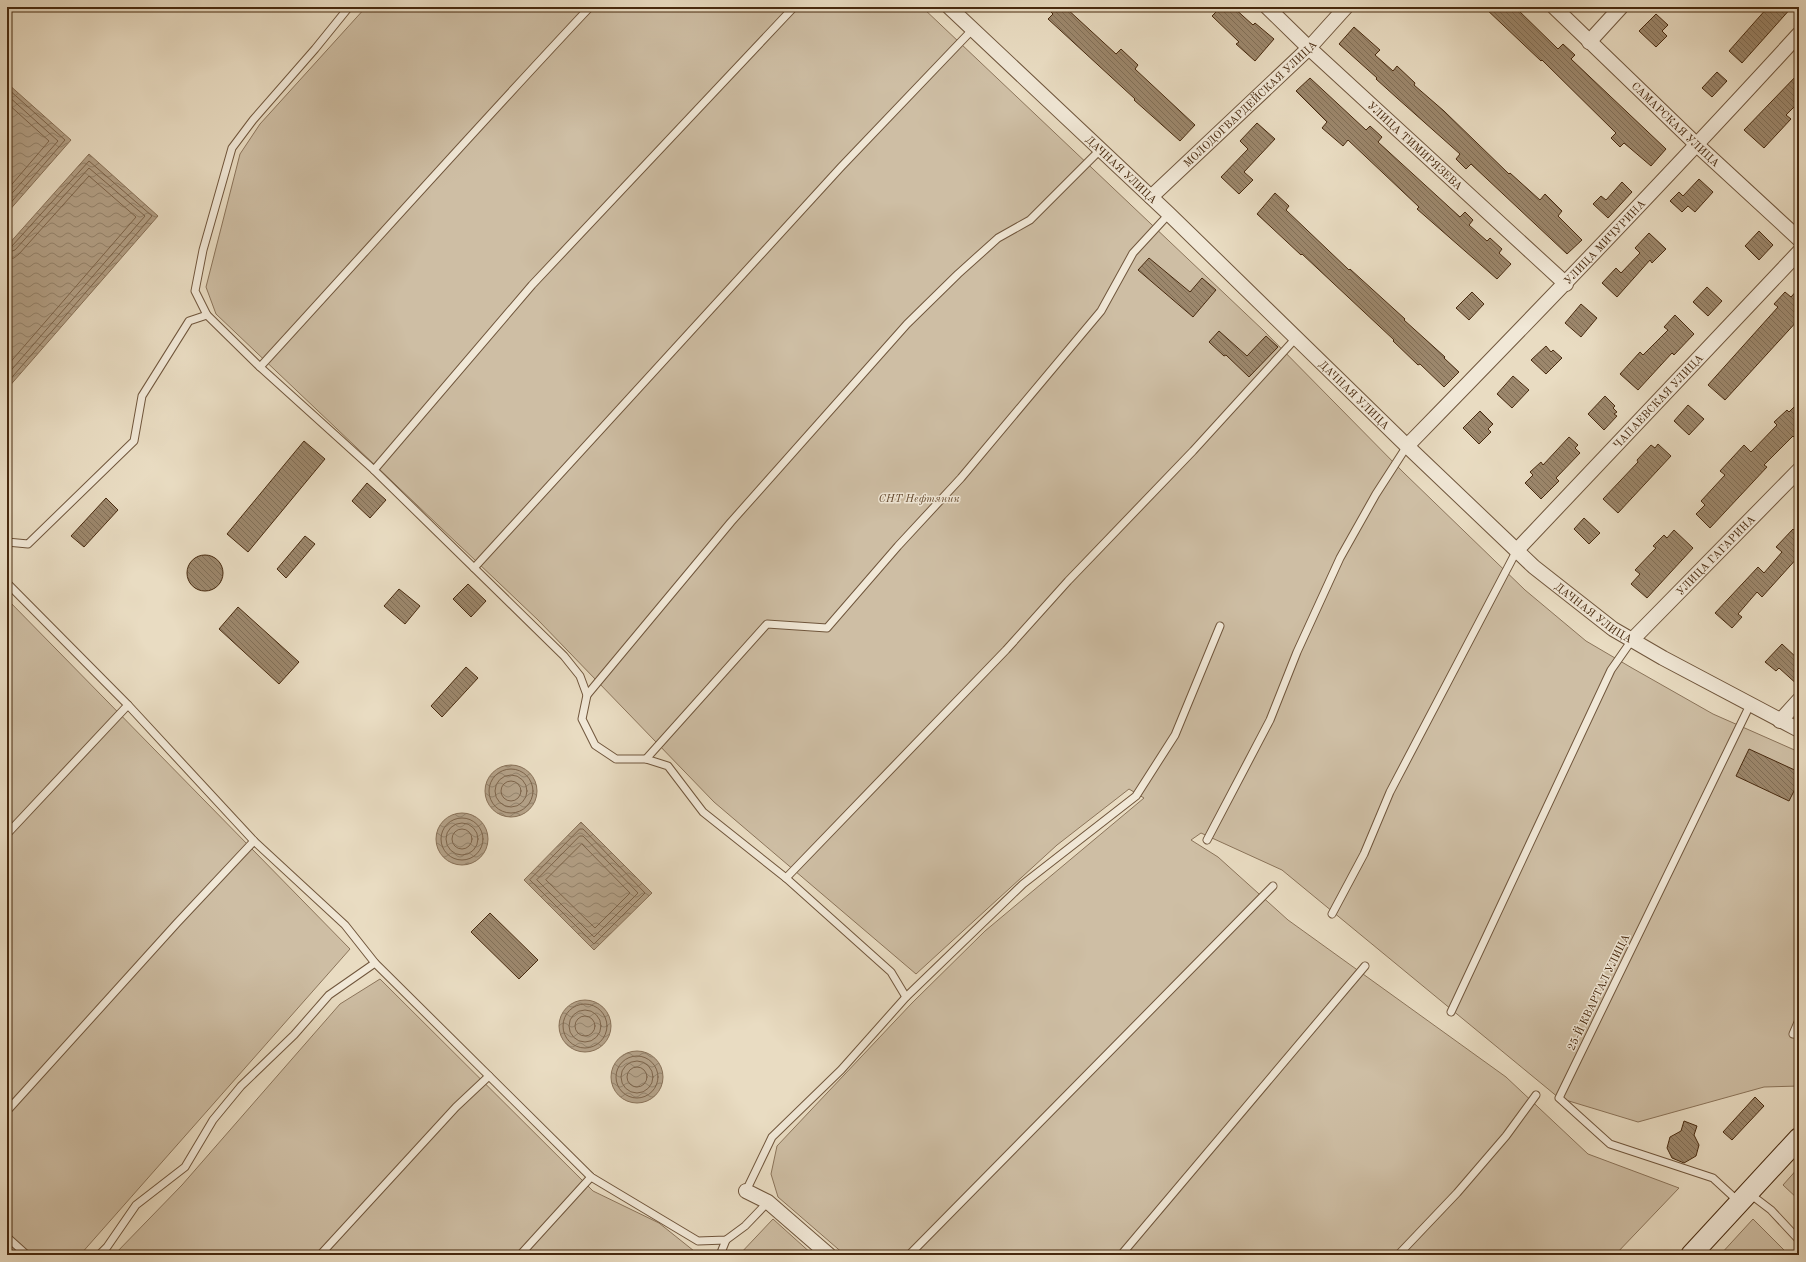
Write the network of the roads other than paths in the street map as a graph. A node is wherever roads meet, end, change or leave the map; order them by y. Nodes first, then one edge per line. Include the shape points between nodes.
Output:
1 (349, 7) edge
2 (590, 7) edge
3 (794, 7) edge
4 (949, 7) edge
5 (1267, 7) edge
6 (1346, 7) edge
7 (1554, 7) edge
8 (1621, 7) edge
9 (973, 29) junction
10 (1799, 34) edge
11 (1590, 42) junction
12 (1309, 48) junction
13 (1697, 146) junction
14 (1101, 150) junction
15 (1151, 197) junction
16 (1169, 214) junction
17 (1799, 239) edge
18 (1799, 252) edge
19 (1566, 284) junction
20 (207, 315) junction
21 (1296, 338) junction
22 (260, 367) junction
23 (1407, 446) junction
24 (374, 470) junction
25 (1799, 470) edge
26 (7, 542) edge
27 (1517, 550) junction
28 (474, 568) junction
29 (7, 583) edge
30 (1220, 626) dead end
31 (1632, 640) junction
32 (587, 695) junction
33 (1799, 700) edge
34 (128, 705) junction
35 (1750, 705) junction
36 (1780, 721) junction
37 (1799, 730) edge
38 (646, 759) junction
39 (7, 834) edge
40 (254, 840) junction
41 (1207, 840) dead end
42 (786, 878) junction
43 (1273, 886) dead end
44 (1332, 914) dead end
45 (375, 963) junction
46 (1366, 966) dead end
47 (906, 997) junction
48 (1451, 1012) dead end
49 (1799, 1020) edge
50 (1792, 1034) dead end
51 (489, 1076) junction
52 (1536, 1094) dead end
53 (7, 1111) edge
54 (1799, 1138) edge
55 (591, 1177) junction
56 (746, 1191) joint
57 (1744, 1198) junction
58 (768, 1202) junction
59 (7, 1237) edge
60 (726, 1240) junction
61 (1799, 1240) edge
62 (27, 1255) edge
63 (99, 1255) edge
64 (320, 1255) edge
65 (520, 1255) edge
66 (720, 1255) edge
67 (829, 1255) edge
68 (909, 1255) edge
69 (1121, 1255) edge
70 (1398, 1255) edge
71 (1691, 1255) edge

1 - 20 lane via 232,148 203,250 195,291
2 - 22 lane via 491,112
3 - 24 lane via 532,285
4 - 9 street, ДАЧНАЯ УЛИЦА
5 - 12 street, УЛИЦА ТИМИРЯЗЕВА
6 - 12 street, МОЛОДОГВАРДЕЙСКАЯ УЛИЦА
7 - 11 street, САМАРСКАЯ УЛИЦА
8 - 11 street
9 - 14 street, ДАЧНАЯ УЛИЦА
9 - 28 lane via 841,167
10 - 13 street, УЛИЦА МИЧУРИНА
11 - 13 street, САМАРСКАЯ УЛИЦА
12 - 15 street, МОЛОДОГВАРДЕЙСКАЯ УЛИЦА
12 - 19 street, УЛИЦА ТИМИРЯЗЕВА
13 - 17 street, САМАРСКАЯ УЛИЦА
13 - 19 street, УЛИЦА МИЧУРИНА
14 - 15 street, ДАЧНАЯ УЛИЦА
14 - 32 lane via 1030,220 998,238 907,324 731,522
15 - 16 street, ДАЧНАЯ УЛИЦА
16 - 21 street, ДАЧНАЯ УЛИЦА
16 - 38 lane via 1132,253 1101,311 961,478 827,628 767,624
18 - 27 street, ЧАПАЕВСКАЯ УЛИЦА
19 - 23 street, УЛИЦА МИЧУРИНА
20 - 22 lane
20 - 26 lane via 189,321 142,396 134,441 28,544
21 - 23 street, ДАЧНАЯ УЛИЦА
21 - 42 lane via 1006,650
22 - 24 lane
23 - 27 street, ДАЧНАЯ УЛИЦА
23 - 41 lane via 1340,558 1296,652 1270,720
24 - 28 lane
25 - 31 street, УЛИЦА ГАГАРИНА
27 - 31 street, ДАЧНАЯ УЛИЦА via 1534,567 1612,629
27 - 44 lane via 1390,792 1364,854
28 - 32 lane via 564,656 580,676
29 - 34 lane
30 - 47 lane via 1175,735 1136,796 1023,884
31 - 35 street, ДАЧНАЯ УЛИЦА
31 - 48 lane via 1611,670
32 - 38 lane via 582,719 595,745 616,759
33 - 36 street
34 - 39 lane
34 - 40 lane
35 - 36 street, ДАЧНАЯ УЛИЦА
35 - 57 lane, 25-Й КВАРТАЛ УЛИЦА via 1559,1098 1610,1144 1713,1178
36 - 37 street, ДАЧНАЯ УЛИЦА
38 - 42 lane via 668,766 703,812
40 - 45 lane via 345,925
40 - 53 lane
42 - 47 lane via 891,972
43 - 68 lane
45 - 51 lane
45 - 63 lane via 329,995 294,1035 241,1086 213,1120 185,1167 136,1205
46 - 69 lane
47 - 56 lane via 841,1070 772,1137
49 - 50 lane
51 - 55 lane
51 - 64 lane via 456,1107
52 - 70 lane via 1506,1136 1457,1193
54 - 57 street
55 - 60 lane via 698,1241
55 - 65 lane
56 - 58 street
57 - 61 lane via 1771,1210
57 - 71 street
58 - 60 lane via 745,1226
58 - 67 street
59 - 62 lane
60 - 66 lane

